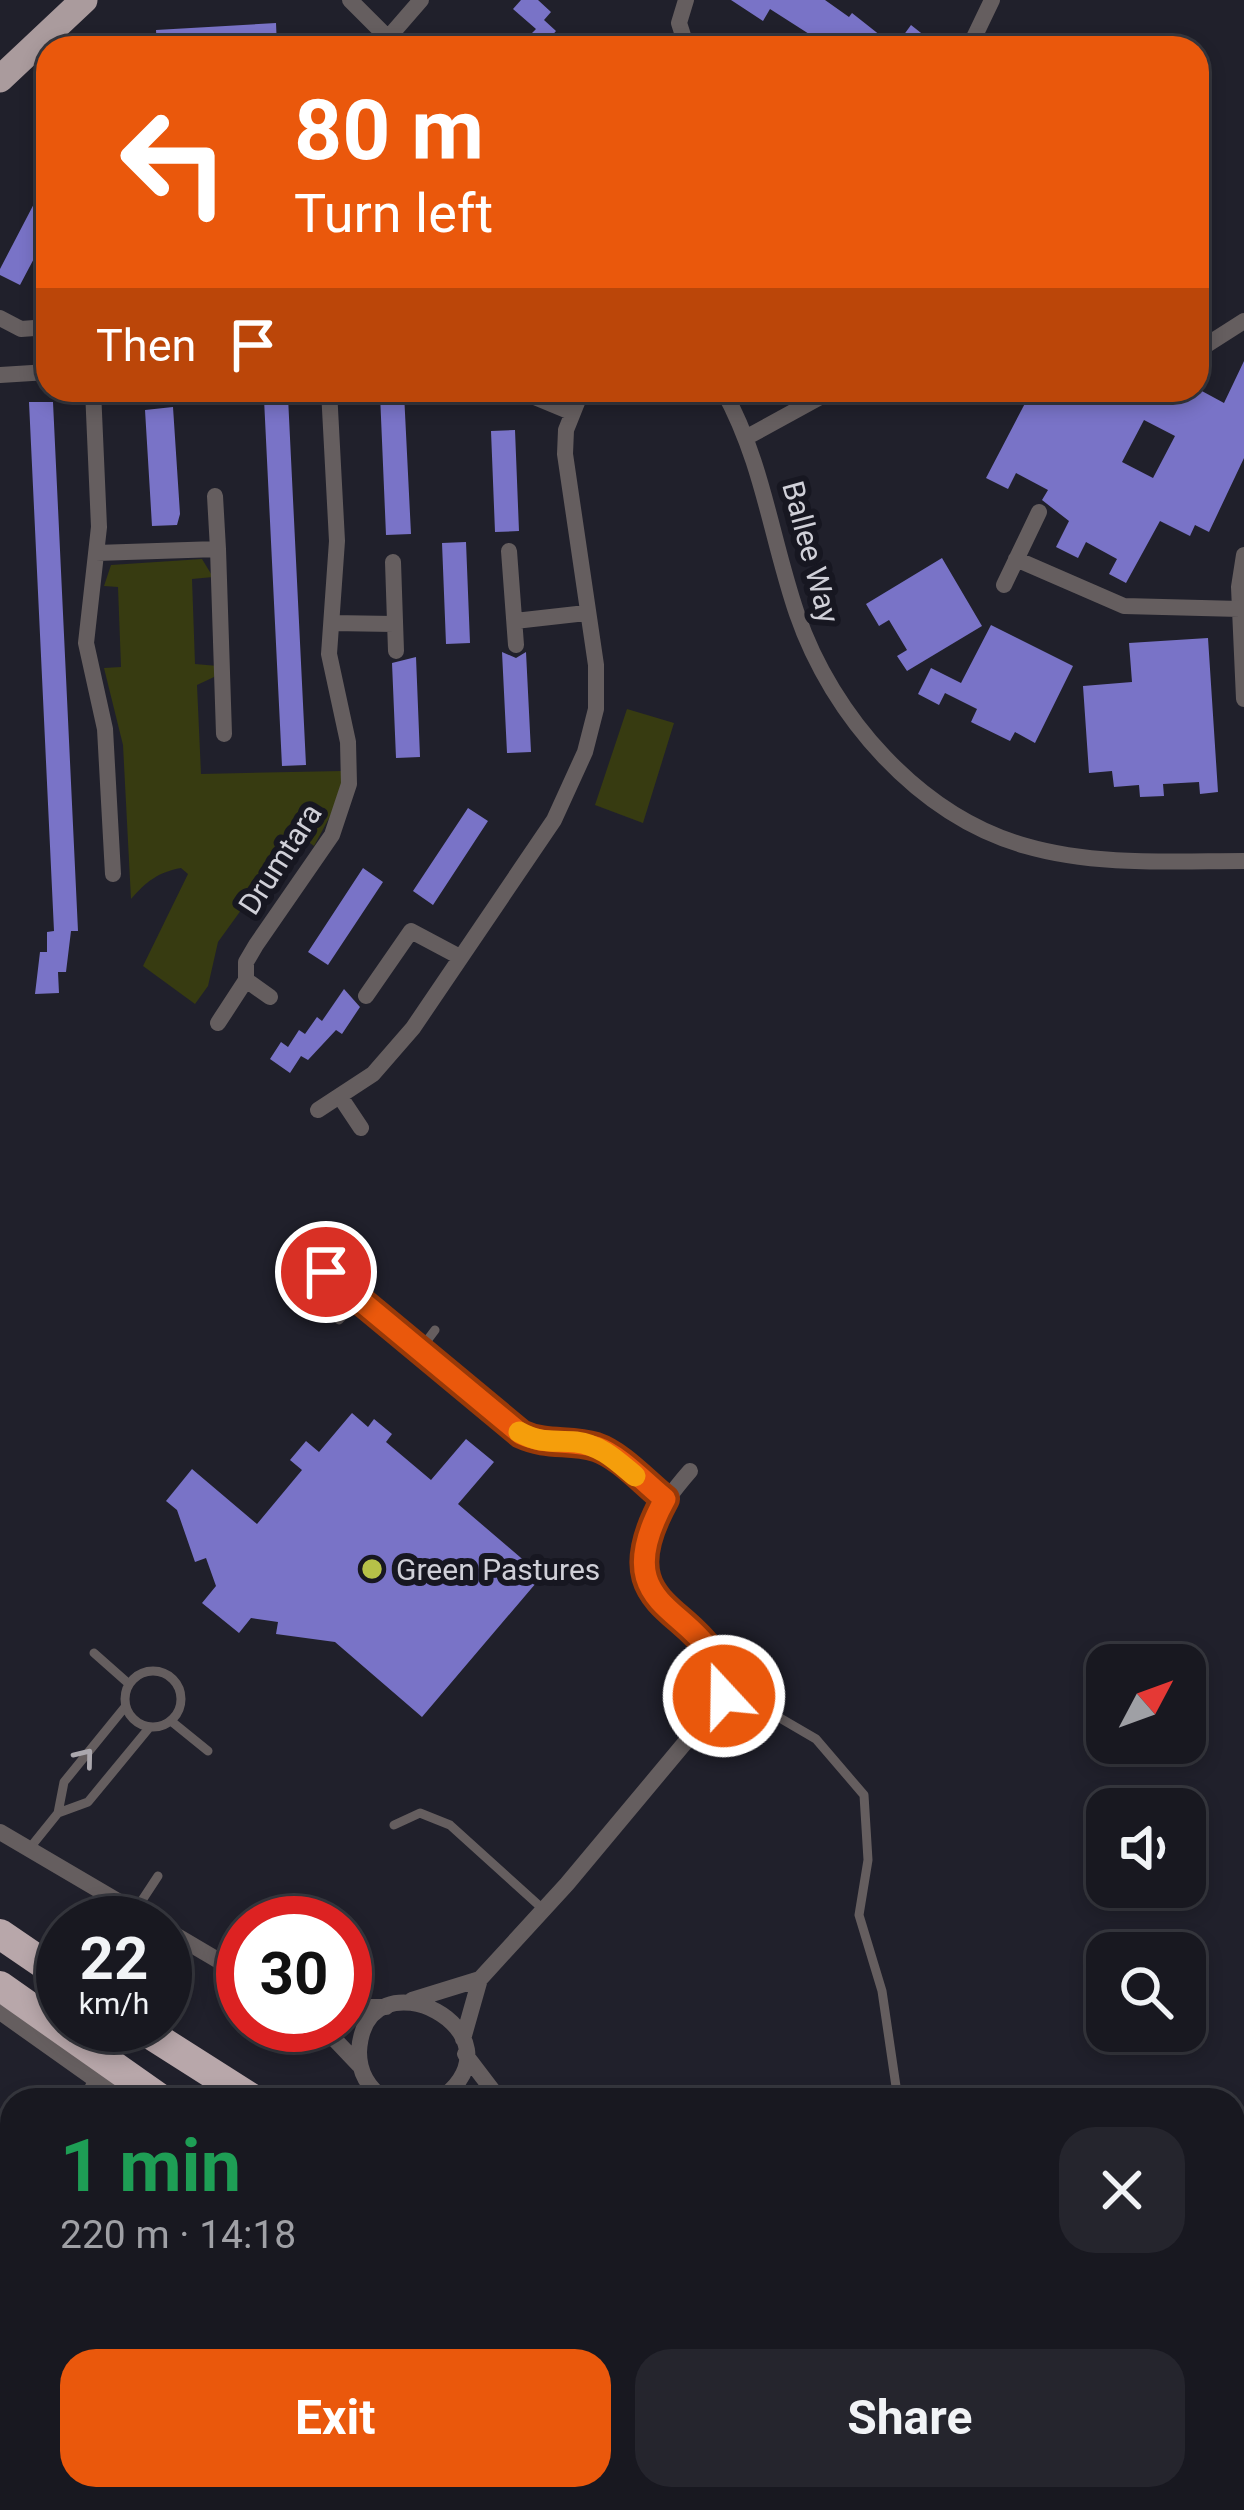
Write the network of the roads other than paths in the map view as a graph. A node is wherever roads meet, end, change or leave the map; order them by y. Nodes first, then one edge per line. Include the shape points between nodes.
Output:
1 (350, 0) edge
2 (421, 0) edge
3 (686, 0) edge
4 (992, 0) edge
5 (69, 6) edge
6 (41, 36) edge
7 (386, 36) edge
8 (398, 36) edge
9 (683, 36) edge
10 (975, 36) edge
11 (36, 41) edge
12 (0, 79) edge
13 (0, 318) edge
14 (1244, 322) edge
15 (36, 328) edge
16 (1209, 344) edge
17 (36, 373) edge
18 (0, 375) edge
19 (93, 402) edge
20 (330, 402) edge
21 (547, 402) edge
22 (576, 402) edge
23 (730, 402) edge
24 (811, 402) edge
25 (571, 412) junction
26 (749, 436) junction
27 (215, 496) dead end
28 (1039, 512) dead end
29 (218, 549) junction
30 (509, 551) dead end
31 (96, 553) junction
32 (1244, 555) edge
33 (1016, 559) junction
34 (392, 562) dead end
35 (1004, 585) dead end
36 (1240, 609) junction
37 (586, 613) junction
38 (514, 621) junction
39 (332, 623) junction
40 (394, 624) junction
41 (516, 645) dead end
42 (396, 651) dead end
43 (1244, 699) edge
44 (224, 734) dead end
45 (1244, 861) edge
46 (113, 874) dead end
47 (458, 956) junction
48 (246, 980) junction
49 (366, 996) dead end
50 (270, 997) dead end
51 (218, 1023) dead end
52 (341, 1098) junction
53 (318, 1110) dead end
54 (361, 1128) dead end
55 (326, 1272) dead end
56 (358, 1299) junction
57 (339, 1320) dead end
58 (435, 1330) dead end
59 (420, 1350) junction
60 (690, 1471) dead end
61 (665, 1499) junction
62 (94, 1653) dead end
63 (129, 1684) junction
64 (724, 1696) junction
65 (125, 1707) junction
66 (171, 1721) junction
67 (149, 1728) junction
68 (208, 1750) dead end
69 (58, 1814) junction
70 (394, 1825) dead end
71 (0, 1832) edge
72 (29, 1849) junction
73 (478, 1850) junction
74 (468, 1860) dead end
75 (158, 1876) dead end
76 (109, 1896) edge
77 (145, 1896) edge
78 (544, 1910) junction
79 (0, 1934) edge
80 (36, 1959) edge
81 (480, 1979) junction
82 (0, 1986) edge
83 (397, 2004) junction
84 (372, 2005) edge
85 (0, 2012) edge
86 (464, 2046) junction
87 (178, 2052) edge
88 (347, 2052) edge
89 (360, 2065) junction
90 (93, 2079) junction
91 (89, 2088) edge
92 (106, 2088) edge
93 (145, 2088) edge
94 (235, 2088) edge
95 (373, 2088) edge
96 (452, 2088) edge
97 (492, 2088) edge
98 (896, 2088) edge

1 - 7 street
2 - 8 street
3 - 9 street
4 - 10 street
5 - 6 main road
11 - 12 main road
13 - 15 street
14 - 16 street
17 - 18 street
19 - 31 street
20 - 39 street, Drumtara via 338,541
21 - 25 street
22 - 25 street
23 - 26 street, Ballee Way
24 - 26 street
25 - 37 street via 565,454
26 - 45 street, Ballee Way via 811,650 872,744 906,777 1025,846 1082,856
27 - 29 street
28 - 33 street
29 - 31 street
29 - 44 street
30 - 38 street
31 - 46 street via 86,643 105,729
32 - 36 street
33 - 35 street
33 - 36 street via 1124,606
34 - 40 street
36 - 43 street
37 - 38 street
37 - 47 street via 597,688 585,752 554,820
38 - 41 street
39 - 40 street
39 - 48 street, Drumtara via 331,669 351,768 344,812 246,962
40 - 42 street
47 - 49 street via 411,931
47 - 52 street via 386,1062
48 - 50 street
48 - 51 street, Drumtara
52 - 53 street
52 - 54 street
55 - 56 lane
56 - 57 lane
56 - 59 lane
58 - 59 lane
59 - 61 lane via 521,1434 545,1445 602,1449
60 - 61 street
61 - 64 street via 642,1561 652,1594 715,1654
62 - 63 lane
63 - 65 lane
63 - 66 lane via 151,1671 168,1675 182,1697
64 - 78 street
64 - 98 lane via 751,1701 816,1739 864,1796 868,1860 859,1915 882,1991
65 - 67 lane
69 -> 65 lane via 64,1782
66 - 67 lane
66 - 68 lane
67 - 69 lane via 88,1802
69 - 72 lane
70 - 73 lane via 420,1813 450,1825
71 - 72 street
72 - 76 street
73 - 74 lane
73 - 78 lane
75 - 77 lane
78 - 81 street
79 - 80 highway
81 - 83 street
81 - 86 street
82 - 93 highway
83 - 84 street
83 - 86 street via 435,2006
83 - 89 street via 364,2031
85 - 90 street
86 - 96 street
86 - 97 street
87 - 94 highway
88 - 89 street
89 - 95 street
90 - 91 lane
90 - 92 street

